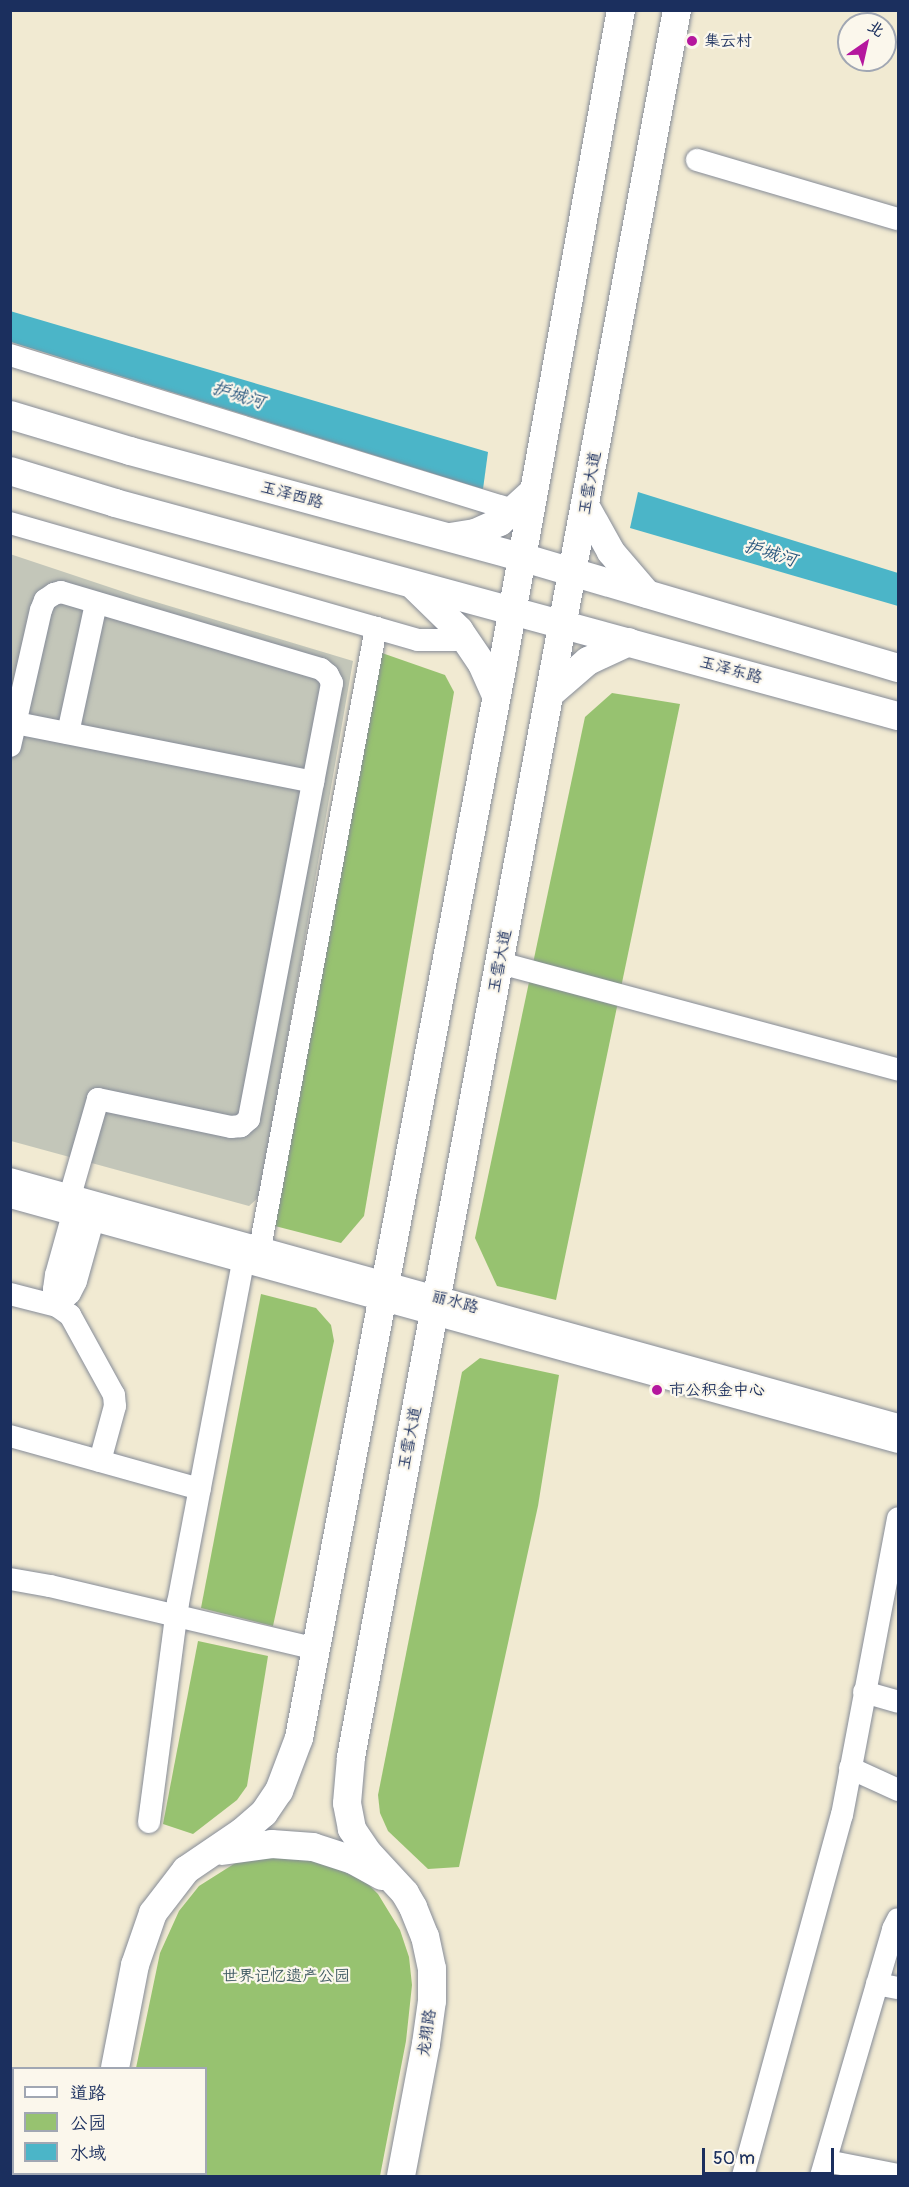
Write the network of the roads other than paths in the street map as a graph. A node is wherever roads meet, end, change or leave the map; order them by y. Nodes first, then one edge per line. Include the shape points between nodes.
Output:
1 (621, 10) edge
2 (677, 10) edge
3 (697, 160) dead end
4 (898, 219) edge
5 (10, 355) edge
6 (10, 415) edge
7 (10, 471) edge
8 (524, 501) junction
9 (585, 507) junction
10 (10, 523) edge
11 (447, 537) junction
12 (521, 557) junction
13 (573, 573) junction
14 (409, 582) junction
15 (647, 594) junction
16 (96, 603) junction
17 (512, 610) junction
18 (564, 624) junction
19 (376, 628) junction
20 (466, 640) junction
21 (629, 642) junction
22 (898, 668) edge
23 (551, 693) junction
24 (496, 696) junction
25 (898, 716) edge
26 (16, 723) junction
27 (68, 733) junction
28 (10, 746) edge
29 (313, 782) junction
30 (500, 963) junction
31 (898, 1070) edge
32 (10, 1179) edge
33 (10, 1197) edge
34 (78, 1210) junction
35 (251, 1255) junction
36 (384, 1291) junction
37 (10, 1294) edge
38 (57, 1306) junction
39 (435, 1306) junction
40 (898, 1425) edge
41 (10, 1436) edge
42 (898, 1442) edge
43 (100, 1461) junction
44 (200, 1489) junction
45 (898, 1518) edge
46 (10, 1579) edge
47 (177, 1616) junction
48 (317, 1649) junction
49 (864, 1692) junction
50 (898, 1702) edge
51 (850, 1768) junction
52 (898, 1790) edge
53 (149, 1822) dead end
54 (210, 1854) junction
55 (405, 1893) junction
56 (898, 1919) edge
57 (888, 1986) edge
58 (115, 2067) edge
59 (823, 2169) edge
60 (898, 2175) edge
61 (401, 2176) edge
62 (743, 2176) edge

1 - 8 main road
2 - 9 main road, 玉雪大道
3 - 4 street
5 - 8 street
6 - 11 main road, 玉泽西路
7 - 14 main road
8 - 11 main road via 488,528
8 - 12 main road
9 - 13 main road, 玉雪大道
9 - 15 main road via 610,552
10 - 19 street
11 - 12 main road, 玉泽西路
12 - 13 main road, 玉泽西路
12 - 17 main road
13 - 15 main road
13 - 18 main road, 玉雪大道
14 - 17 main road
14 - 20 main road via 444,613
15 - 22 main road
16 - 26 street via 61,592 45,600
16 - 27 street
16 - 29 street via 321,669 328,675 332,688
17 - 18 main road
17 - 24 main road
18 - 21 main road, 玉泽东路
18 - 23 main road, 玉雪大道
19 - 20 street via 418,640
19 - 35 street
20 - 24 main road
21 - 23 main road via 588,661
21 - 25 main road, 玉泽东路
23 - 30 main road, 玉雪大道
24 - 36 main road
26 - 27 street
26 - 28 street
27 - 29 street
29 - 34 street via 249,1119 231,1128 98,1099
30 - 31 street
30 - 39 main road, 玉雪大道
32 - 34 street, 丽水路
33 - 34 street, 丽水路
34 - 35 street, 丽水路
34 - 35 street, 丽水路
34 - 38 street via 56,1275
35 - 36 street, 丽水路
35 - 44 street
36 - 39 street, 丽水路
36 - 48 main road
37 - 38 street
38 - 43 street via 70,1315 114,1395 115,1406
39 - 40 street, 丽水路
39 - 42 street, 丽水路
39 - 55 main road, 玉雪大道 via 351,1757 347,1803 352,1829
41 - 43 street
43 - 44 street
44 - 47 street
45 - 49 street
46 - 47 street
47 - 48 street
47 - 53 street
48 - 54 main road via 299,1738 279,1791 254,1823
49 - 50 street
49 - 51 street
51 - 52 street
51 - 62 street via 842,1815
54 - 55 main road via 251,1845 313,1847 371,1869
54 - 58 main road via 173,1884 147,1927 135,1965
55 - 61 main road, 龙翔路 via 425,1937 433,1985
56 - 57 street via 893,1929
57 - 59 street
59 - 60 street

